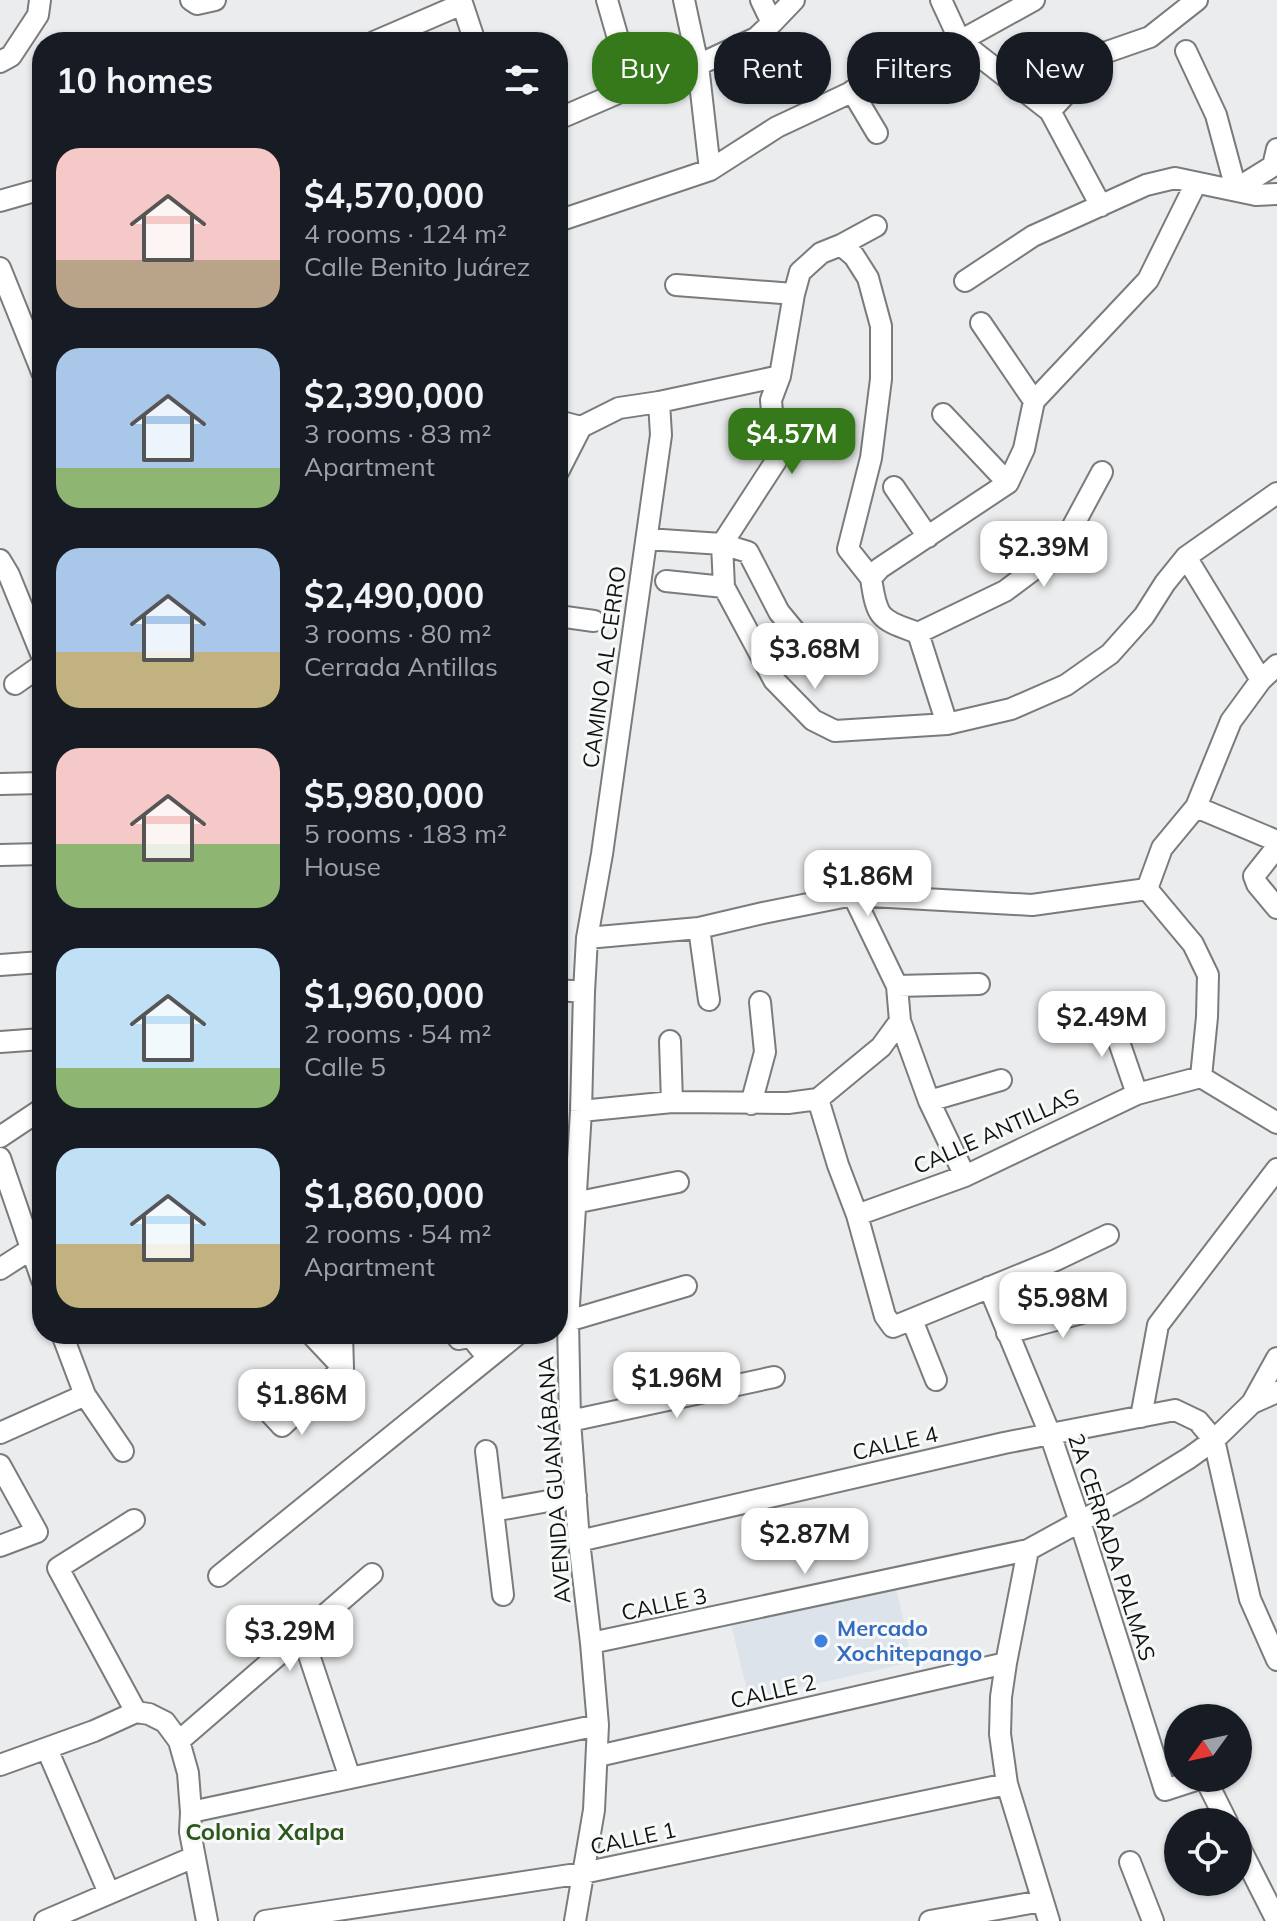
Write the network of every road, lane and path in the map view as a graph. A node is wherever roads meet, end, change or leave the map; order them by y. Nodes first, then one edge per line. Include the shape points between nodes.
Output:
1 (40, 0) edge
2 (191, 0) edge
3 (215, 0) edge
4 (607, 0) edge
5 (684, 0) edge
6 (761, 0) edge
7 (794, 0) edge
8 (941, 0) edge
9 (1034, 0) edge
10 (1197, 0) edge
11 (461, 2) edge
12 (772, 23) junction
13 (396, 32) edge
14 (472, 32) edge
15 (616, 32) edge
16 (691, 32) edge
17 (956, 32) edge
18 (976, 32) edge
19 (1186, 51) dead end
20 (980, 57) edge
21 (0, 62) edge
22 (698, 65) joint
23 (847, 93) edge
24 (593, 104) edge
25 (860, 104) edge
26 (1050, 111) junction
27 (568, 115) edge
28 (877, 133) dead end
29 (1277, 149) edge
30 (710, 170) junction
31 (1196, 183) junction
32 (1236, 189) junction
33 (32, 192) edge
34 (1277, 194) edge
35 (0, 201) edge
36 (1101, 206) junction
37 (568, 218) edge
38 (876, 226) dead end
39 (841, 245) junction
40 (0, 268) edge
41 (965, 281) dead end
42 (676, 285) dead end
43 (794, 294) junction
44 (981, 323) dead end
45 (32, 347) edge
46 (780, 376) junction
47 (1034, 401) junction
48 (659, 402) junction
49 (943, 414) dead end
50 (568, 424) edge
51 (581, 427) junction
52 (568, 452) edge
53 (1102, 472) dead end
54 (1008, 483) junction
55 (894, 487) dead end
56 (1277, 493) edge
57 (928, 537) junction
58 (647, 539) junction
59 (722, 544) junction
60 (1186, 557) junction
61 (0, 560) edge
62 (871, 578) junction
63 (666, 581) dead end
64 (724, 587) junction
65 (568, 617) edge
66 (594, 621) dead end
67 (32, 631) edge
68 (918, 633) junction
69 (821, 663) dead end
70 (1277, 665) edge
71 (32, 672) edge
72 (1261, 680) junction
73 (15, 684) dead end
74 (947, 724) junction
75 (32, 783) edge
76 (0, 784) edge
77 (1196, 807) junction
78 (1277, 844) edge
79 (32, 854) edge
80 (0, 855) edge
81 (1147, 889) junction
82 (853, 895) junction
83 (1277, 908) edge
84 (699, 928) junction
85 (587, 938) junction
86 (32, 963) edge
87 (0, 965) edge
88 (979, 984) dead end
89 (897, 986) junction
90 (568, 991) edge
91 (584, 992) junction
92 (709, 1000) dead end
93 (760, 1002) dead end
94 (1108, 1010) dead end
95 (900, 1021) junction
96 (32, 1040) edge
97 (670, 1041) dead end
98 (0, 1042) edge
99 (1201, 1077) junction
100 (1001, 1080) dead end
101 (1137, 1094) junction
102 (818, 1099) junction
103 (929, 1101) junction
104 (672, 1102) junction
105 (751, 1104) junction
106 (581, 1111) junction
107 (32, 1116) edge
108 (1277, 1123) edge
109 (0, 1137) edge
110 (0, 1158) edge
111 (1277, 1169) edge
112 (965, 1176) junction
113 (678, 1182) dead end
114 (574, 1203) junction
115 (857, 1215) junction
116 (1108, 1235) dead end
117 (32, 1236) edge
118 (32, 1249) edge
119 (0, 1269) edge
120 (568, 1272) edge
121 (686, 1286) dead end
122 (989, 1287) junction
123 (568, 1306) edge
124 (1108, 1306) dead end
125 (912, 1320) junction
126 (1007, 1333) junction
127 (66, 1344) edge
128 (320, 1344) edge
129 (342, 1344) edge
130 (477, 1344) edge
131 (506, 1344) edge
132 (567, 1344) edge
133 (488, 1358) junction
134 (1277, 1358) edge
135 (343, 1368) junction
136 (774, 1377) dead end
137 (936, 1380) dead end
138 (1277, 1392) edge
139 (85, 1395) junction
140 (257, 1399) dead end
141 (1252, 1403) junction
142 (1141, 1417) junction
143 (570, 1421) junction
144 (0, 1433) edge
145 (1050, 1434) junction
146 (1214, 1440) junction
147 (123, 1451) dead end
148 (486, 1451) dead end
149 (0, 1465) edge
150 (576, 1496) junction
151 (493, 1511) junction
152 (134, 1520) dead end
153 (1080, 1522) junction
154 (579, 1541) junction
155 (0, 1546) edge
156 (1028, 1550) junction
157 (372, 1574) dead end
158 (219, 1576) dead end
159 (503, 1595) dead end
160 (302, 1634) junction
161 (591, 1643) junction
162 (1277, 1660) edge
163 (1006, 1663) junction
164 (136, 1712) junction
165 (598, 1725) junction
166 (179, 1741) junction
167 (47, 1749) junction
168 (598, 1756) junction
169 (0, 1765) edge
170 (350, 1778) junction
171 (1007, 1784) junction
172 (1164, 1787) edge
173 (191, 1812) junction
174 (194, 1857) junction
175 (1130, 1862) dead end
176 (1252, 1872) edge
177 (583, 1873) junction
178 (109, 1893) junction
179 (1045, 1911) edge
180 (45, 1921) edge
181 (207, 1921) edge
182 (265, 1921) edge
183 (575, 1921) edge
184 (930, 1921) edge
185 (1153, 1921) edge
186 (1277, 1921) edge

1 - 21 street via 38,15 11,56
2 - 3 street
4 - 15 street
5 - 16 street
6 - 12 street
7 - 12 street
8 - 17 street
9 - 18 street
10 - 26 street via 1150,37 1104,53
11 - 13 street
11 - 14 street
12 - 22 street via 756,38
19 - 32 street via 1216,115
20 - 26 street
22 - 30 street
23 - 30 street via 777,127
24 - 27 street
25 - 28 street
26 - 36 street
29 - 32 street via 1273,166
30 - 37 street
31 - 32 street
31 - 36 street via 1161,181
31 - 47 street via 1148,280
32 - 34 street
33 - 35 street
36 - 41 street via 1033,236
38 - 39 street
39 - 43 street via 821,253 800,272
39 - 62 street via 868,278 881,326 881,379 871,458 848,549
40 - 45 street
42 - 43 street
43 - 46 street
44 - 47 street
46 - 48 street
46 - 59 street via 771,400 776,461
47 - 54 street via 1024,449
48 - 51 street via 619,408
48 - 58 street, CAMINO AL CERRO via 661,435
49 - 54 street
50 - 51 street
51 - 52 street
53 - 68 street via 1060,550 1005,591
54 - 57 street
55 - 57 street
56 - 60 street
57 - 62 street
58 - 59 street
58 - 85 street, CAMINO AL CERRO
59 - 64 street
59 - 69 street via 748,552 779,612
60 - 72 street
60 - 74 street via 1110,654 1066,685 1011,709
61 - 67 street
62 - 68 street via 875,607 888,622
63 - 64 street
64 - 74 street via 774,680 813,720 835,731
65 - 66 street
68 - 74 street
70 - 72 street
71 - 73 street
72 - 77 street via 1231,721
75 - 76 street
77 - 78 street
77 - 81 street via 1162,848
78 - 83 street via 1254,876
79 - 80 street
81 - 82 street via 1032,905
81 - 99 street via 1193,944 1208,975
82 - 84 street
82 - 89 street
84 - 85 street
84 - 92 street
85 - 91 street, AVENIDA GUANÁBANA
86 - 87 street
88 - 89 street
89 - 95 street
90 - 91 street
91 - 106 street, AVENIDA GUANÁBANA
93 - 105 street via 765,1052
94 - 101 street
95 - 102 street via 881,1047
95 - 103 street
96 - 98 street
97 - 104 street
99 - 101 street, CALLE ANTILLAS
99 - 108 street
100 - 103 street
101 - 112 street, CALLE ANTILLAS
102 - 105 street
102 - 115 street
103 - 112 street
104 - 105 street
104 - 106 street
106 - 114 street, AVENIDA GUANÁBANA
107 - 109 street
110 - 117 street
111 - 142 street via 1158,1325
112 - 115 street, CALLE ANTILLAS
113 - 114 street
114 - 120 street, AVENIDA GUANÁBANA
115 - 125 street via 885,1316 893,1327
116 - 122 street
118 - 119 street
121 - 123 street
122 - 125 street
122 - 126 street, 2A CERRADA PALMAS
124 - 126 street
125 - 137 street
126 - 145 street, 2A CERRADA PALMAS
127 - 139 street
128 - 135 street
129 - 135 street
130 - 133 street
131 - 133 street
132 - 143 street, AVENIDA GUANÁBANA
133 - 158 street
134 - 141 street
135 - 140 street via 282,1426
136 - 143 street
138 - 141 street
139 - 144 street
139 - 147 street
141 - 146 street, CALLE 3
142 - 145 street, CALLE 4
142 - 146 street, CALLE 4 via 1175,1410 1198,1421
143 - 150 street, AVENIDA GUANÁBANA
145 - 153 street, 2A CERRADA PALMAS
145 - 154 street, CALLE 4
146 - 153 street, CALLE 3
146 - 162 street via 1250,1599
148 - 151 street
149 - 155 street via 37,1532
150 - 151 street
150 - 154 street, AVENIDA GUANÁBANA
151 - 159 street
152 - 164 street via 58,1568
153 - 156 street, CALLE 3
153 - 172 street, 2A CERRADA PALMAS
154 - 161 street, AVENIDA GUANÁBANA
156 - 161 street, CALLE 3
156 - 163 street
157 - 160 street
160 - 166 street
160 - 170 street
161 - 165 street, AVENIDA GUANÁBANA
163 - 168 street, CALLE 2
163 - 171 street via 1000,1734
164 - 166 street via 165,1722
164 - 167 street
165 - 168 street, AVENIDA GUANÁBANA
165 - 170 street
166 - 173 street
167 - 169 street
167 - 178 street
168 - 177 street, AVENIDA GUANÁBANA
170 - 173 street
171 - 177 street, CALLE 1
171 - 179 street
173 - 174 street
174 - 178 street
174 - 181 street
175 - 185 street
176 - 186 street
177 - 182 street, CALLE 1
177 - 183 street, AVENIDA GUANÁBANA
178 - 180 street
179 - 184 street

